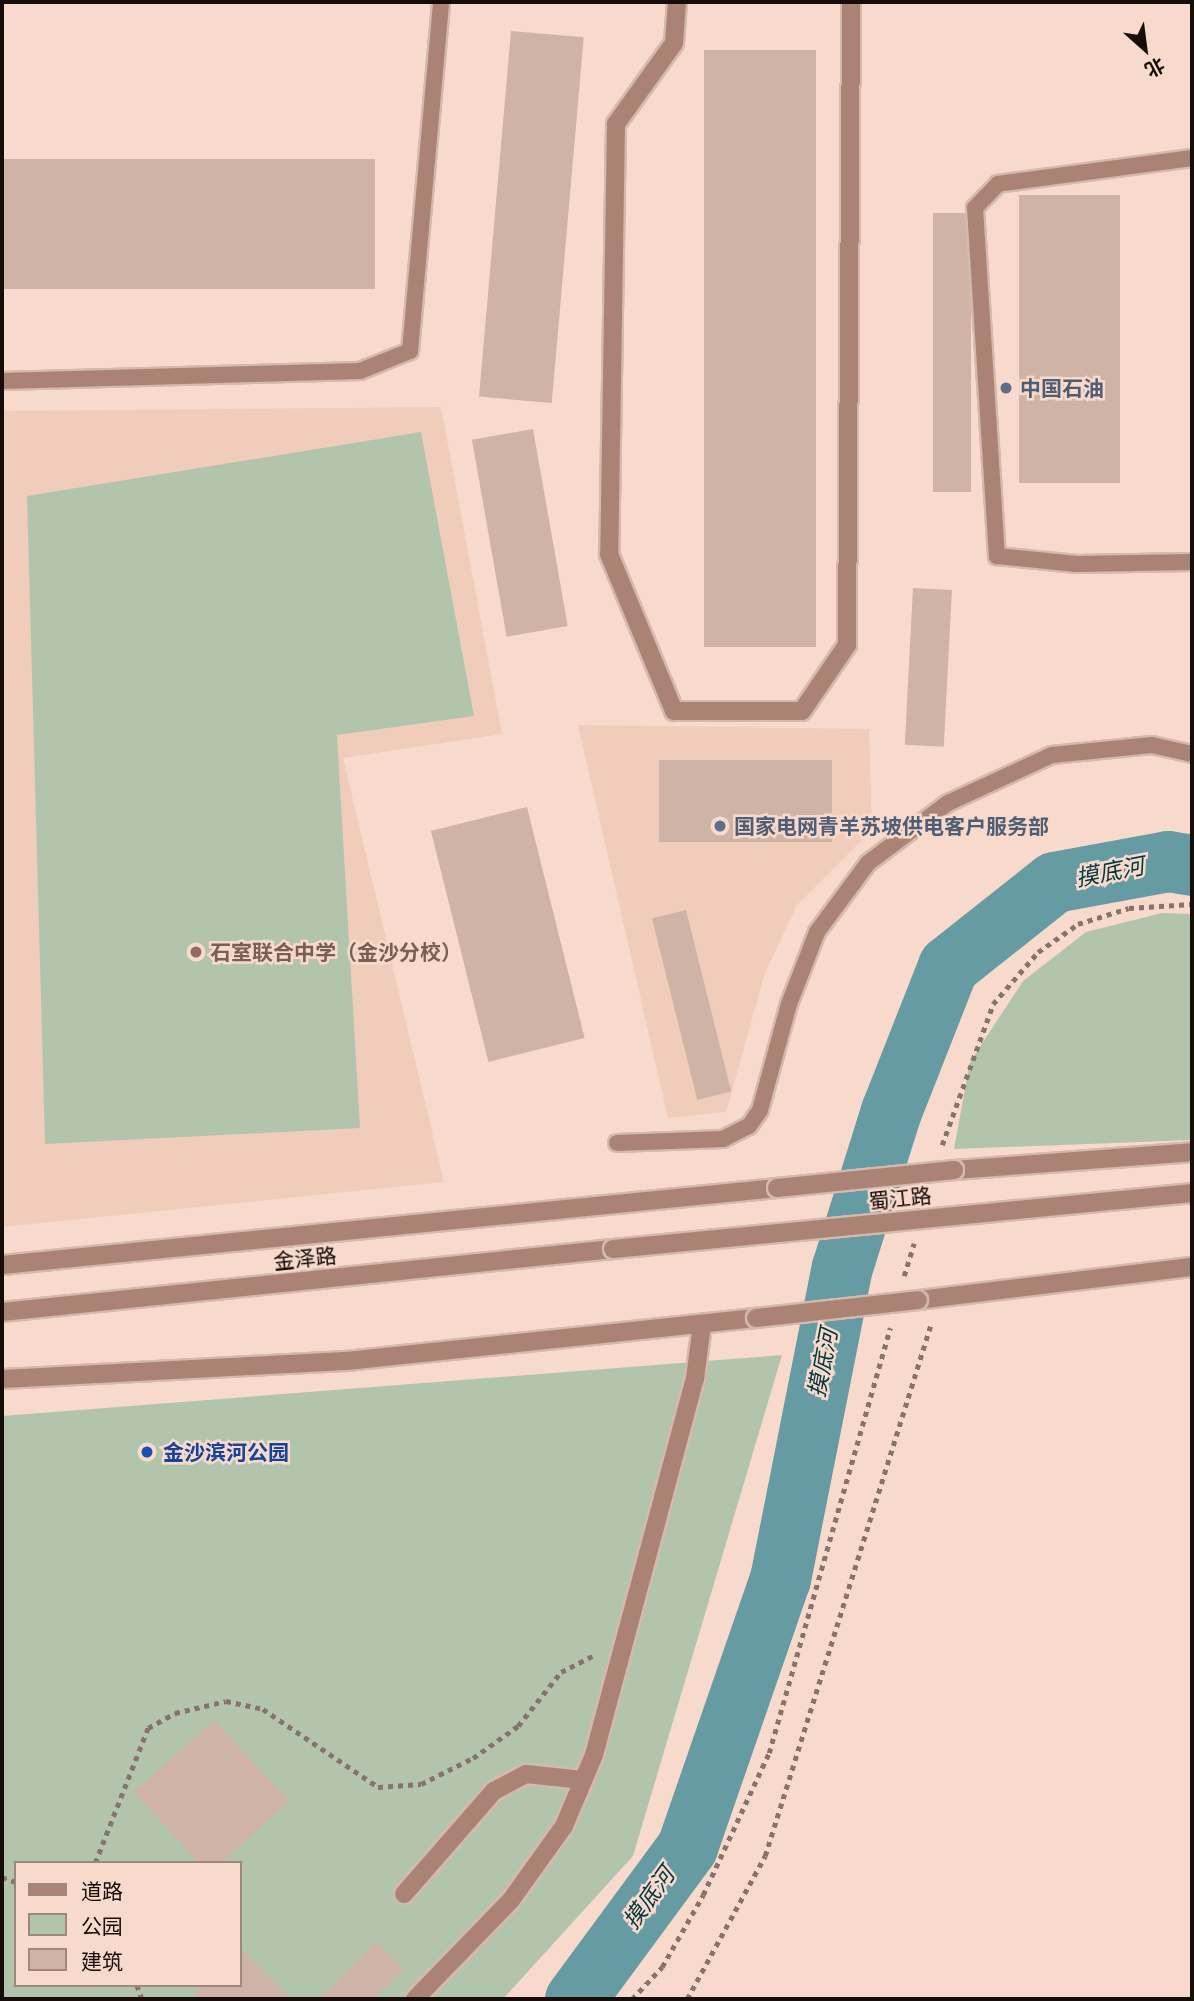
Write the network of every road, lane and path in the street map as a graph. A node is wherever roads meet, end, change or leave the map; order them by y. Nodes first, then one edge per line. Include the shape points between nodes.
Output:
1 (441, 2) edge
2 (677, 2) edge
3 (851, 2) edge
4 (1192, 158) edge
5 (2, 381) edge
6 (1192, 562) edge
7 (1192, 754) edge
8 (1192, 904) edge
9 (617, 1143) dead end
10 (1192, 1152) edge
11 (938, 1158) dead end
12 (1192, 1193) edge
13 (916, 1234) dead end
14 (613, 1249) joint
15 (2, 1265) edge
16 (1192, 1267) edge
17 (902, 1285) dead end
18 (939, 1299) junction
19 (2, 1312) edge
20 (702, 1324) junction
21 (891, 1324) dead end
22 (2, 1379) edge
23 (622, 1663) junction
24 (583, 1780) junction
25 (96, 1861) edge
26 (404, 1894) dead end
27 (415, 1999) edge
28 (632, 1999) edge
29 (687, 1999) edge

1 - 5 lane via 410,351 360,371
2 - 3 street via 674,43 616,124 609,554 674,711 802,710 847,645
4 - 6 lane via 998,184 975,208 997,556 1077,564
7 - 9 lane via 1152,745 1052,755 948,803 868,863 817,932 789,1004 760,1110 749,1126 723,1139
8 - 11 path via 1129,908 1078,924 1038,952 993,1004
10 - 15 street, bridge via 954,1170
12 - 14 street, 蜀江路, bridge
13 - 17 path
14 - 19 street, 金泽路
16 - 18 street
18 - 20 street, bridge
18 - 29 path via 765,1856
20 - 22 street via 346,1361
20 - 23 street via 695,1379
21 - 28 path via 769,1753 703,1895 662,1967
23 - 24 street
23 - 25 path via 591,1656 561,1672 518,1726 473,1758 421,1783 378,1787 263,1709 226,1701 175,1713 148,1728 128,1766 123,1805
24 - 26 street via 526,1774 494,1791
24 - 27 street via 564,1826 510,1900

